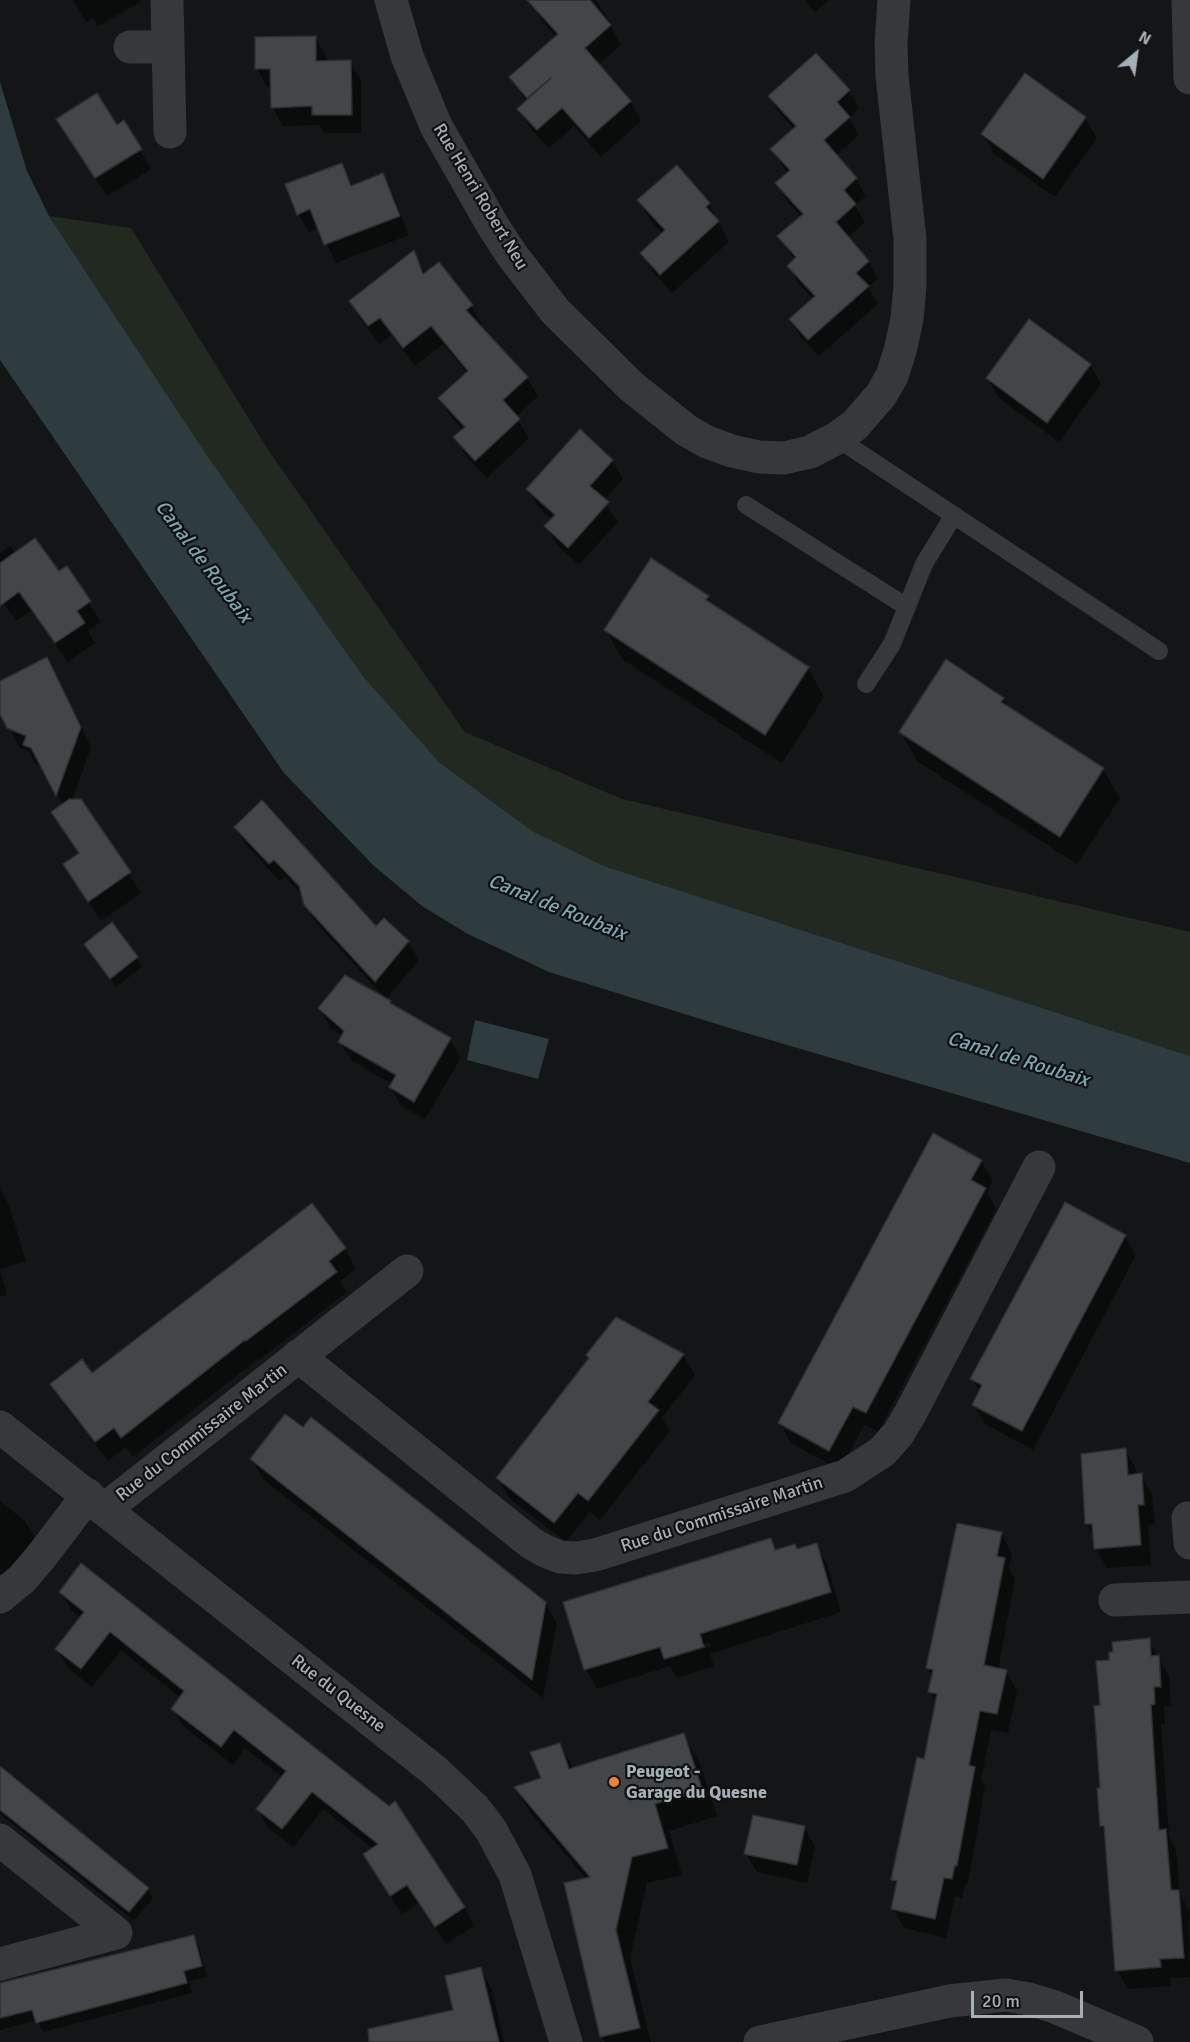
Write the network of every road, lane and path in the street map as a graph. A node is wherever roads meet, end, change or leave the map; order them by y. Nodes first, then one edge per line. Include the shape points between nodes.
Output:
1 (167, 0) edge
2 (391, 0) edge
3 (894, 0) edge
4 (1188, 0) edge
5 (130, 47) dead end
6 (168, 47) junction
7 (1190, 78) edge
8 (170, 132) dead end
9 (837, 438) junction
10 (746, 505) dead end
11 (954, 516) junction
12 (907, 607) junction
13 (1159, 651) dead end
14 (866, 684) dead end
15 (1039, 1167) dead end
16 (407, 1271) dead end
17 (298, 1356) junction
18 (0, 1427) edge
19 (97, 1502) junction
20 (0, 1597) edge
21 (1190, 1597) edge
22 (1115, 1600) dead end
23 (0, 1840) edge
24 (0, 1964) edge
25 (566, 2042) edge
26 (760, 2042) edge
27 (1137, 2042) edge

1 - 6 street
2 - 9 street, Rue Henri Robert Neu via 420,91 460,170 512,255 579,337 663,413 707,442 759,457 784,458 810,452
3 - 9 street, Rue Henri Robert Neu via 892,76 910,239 907,320 892,375 881,395 855,425
4 - 7 street
5 - 6 street
6 - 8 street
9 - 11 lane
10 - 12 lane
11 - 12 lane via 924,564
11 - 13 lane
12 - 14 lane via 892,644
15 - 17 street, Rue du Commissaire Martin via 910,1414 882,1452 845,1476 595,1555 560,1557 531,1543
16 - 17 street, Rue du Commissaire Martin
17 - 19 street, Rue du Commissaire Martin
18 - 19 street, Rue du Quesne
19 - 20 street, Rue du Commissaire Martin
19 - 25 street, Rue du Quesne via 435,1771 475,1809 515,1875
21 - 22 street
23 - 24 street via 116,1933
26 - 27 street via 949,2001 1005,1995 1055,2007

